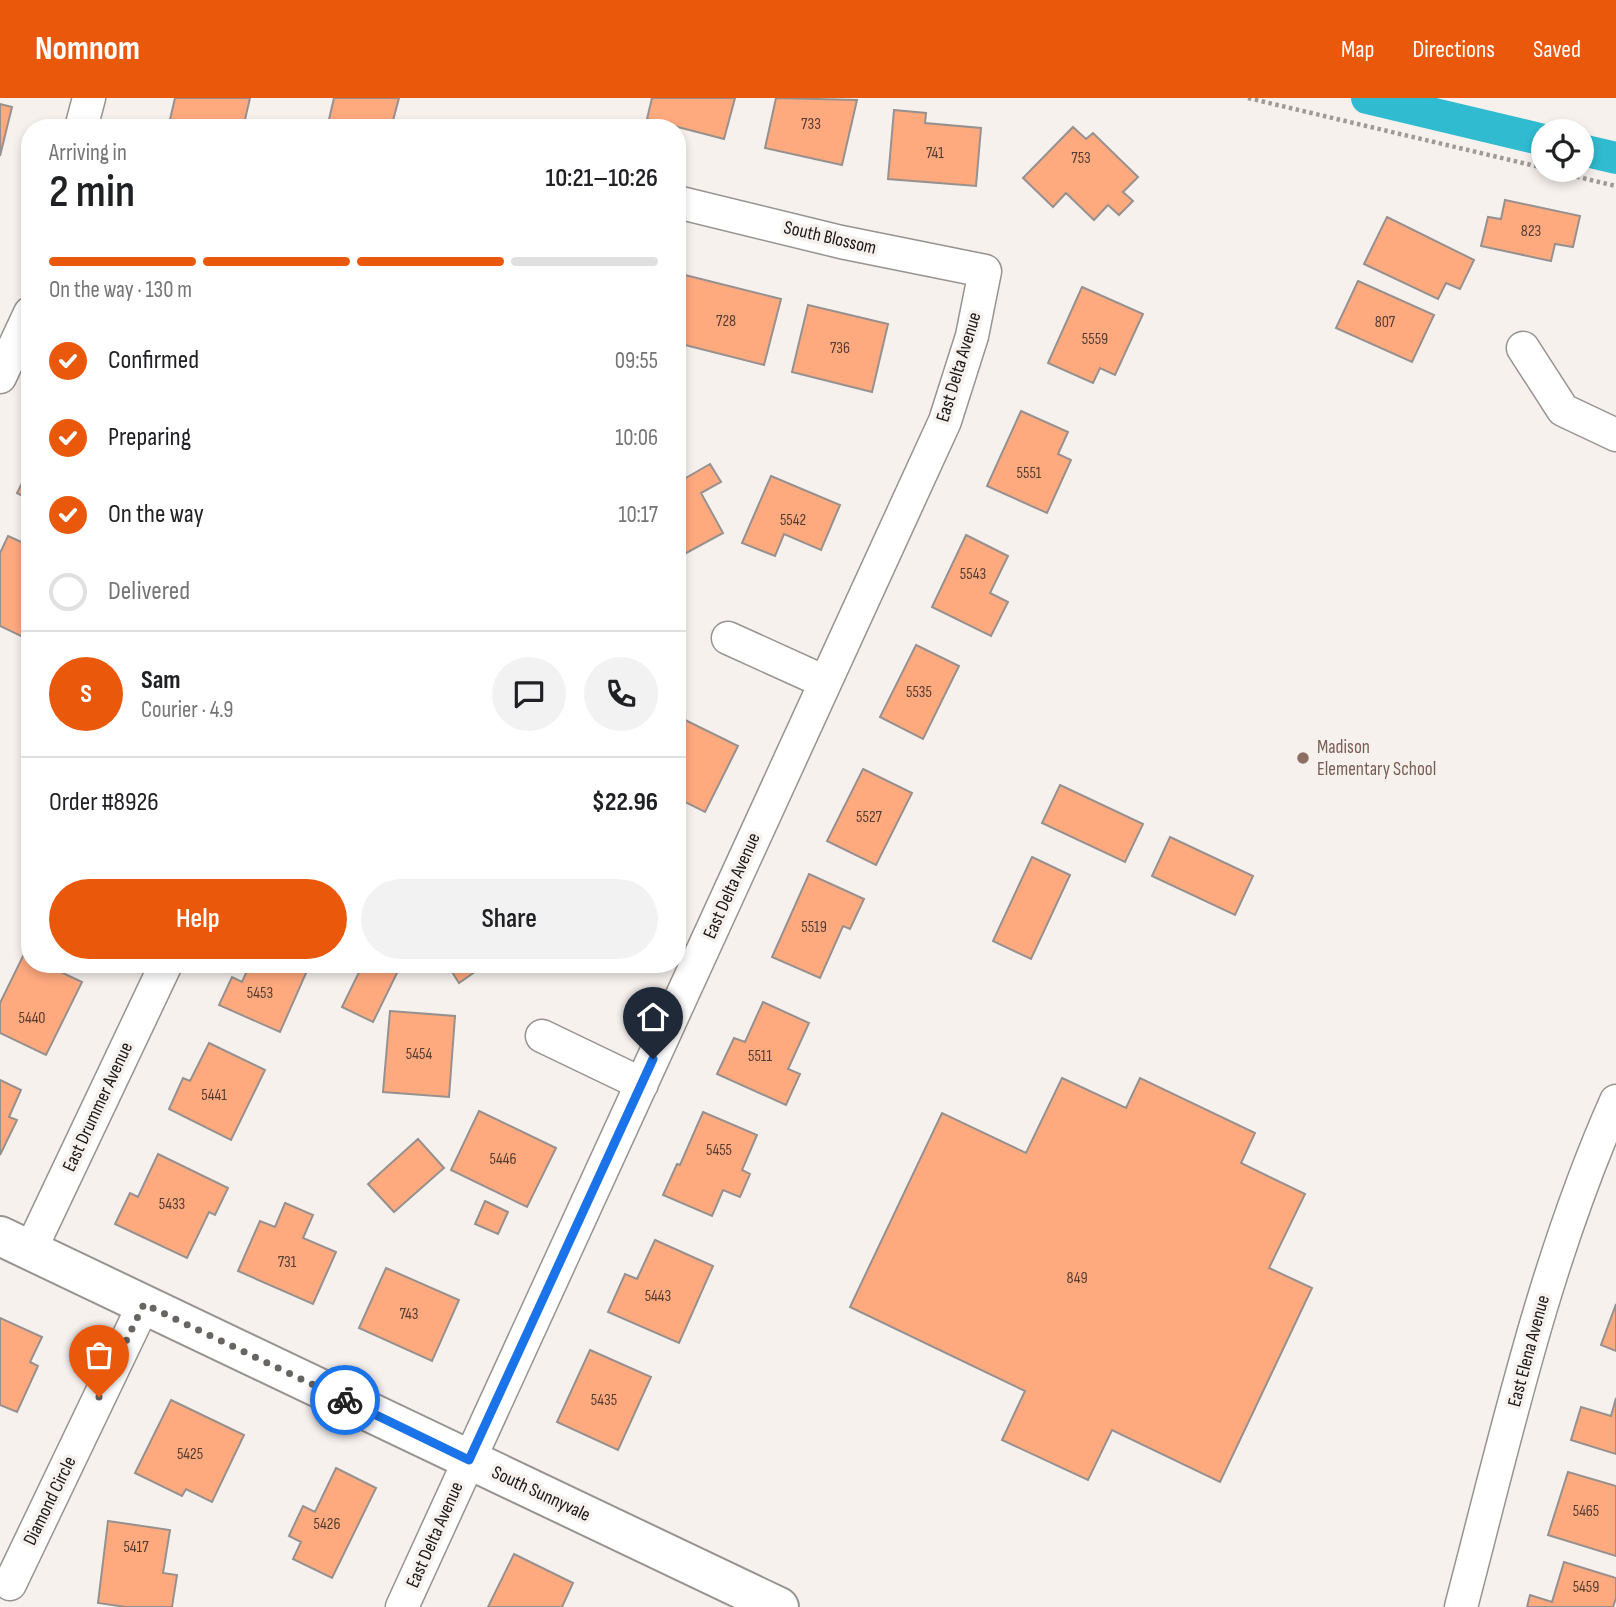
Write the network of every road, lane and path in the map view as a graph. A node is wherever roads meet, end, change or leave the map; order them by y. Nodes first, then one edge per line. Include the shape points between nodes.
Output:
1 (89, 98) edge
2 (1248, 98) edge
3 (83, 119) edge
4 (1531, 166) edge
5 (1594, 181) edge
6 (1616, 186) edge
7 (686, 204) edge
8 (985, 271) joint
9 (21, 332) edge
10 (1523, 348) dead end
11 (0, 377) edge
12 (1616, 435) edge
13 (728, 638) dead end
14 (825, 682) junction
15 (161, 973) edge
16 (542, 1036) dead end
17 (642, 1084) junction
18 (1616, 1101) edge
19 (15, 1243) edge
20 (144, 1304) junction
21 (469, 1460) junction
22 (10, 1584) dead end
23 (402, 1607) edge
24 (779, 1607) edge
25 (1461, 1607) edge

1 - 3 street
2 - 4 path
5 - 6 path
7 - 8 street, South Blossom
8 - 14 street, East Delta Avenue via 972,336 944,422
9 - 11 street
10 - 12 street via 1563,410
13 - 14 street
14 - 17 street, East Delta Avenue
15 - 19 street, East Drummer Avenue
16 - 17 street
17 - 21 street, East Delta Avenue
18 - 25 street, East Elena Avenue via 1539,1309
19 - 20 street, South Sunnyvale
20 - 21 street, South Sunnyvale
20 - 22 street, Diamond Circle
21 - 23 street, East Delta Avenue
21 - 24 street, South Sunnyvale

